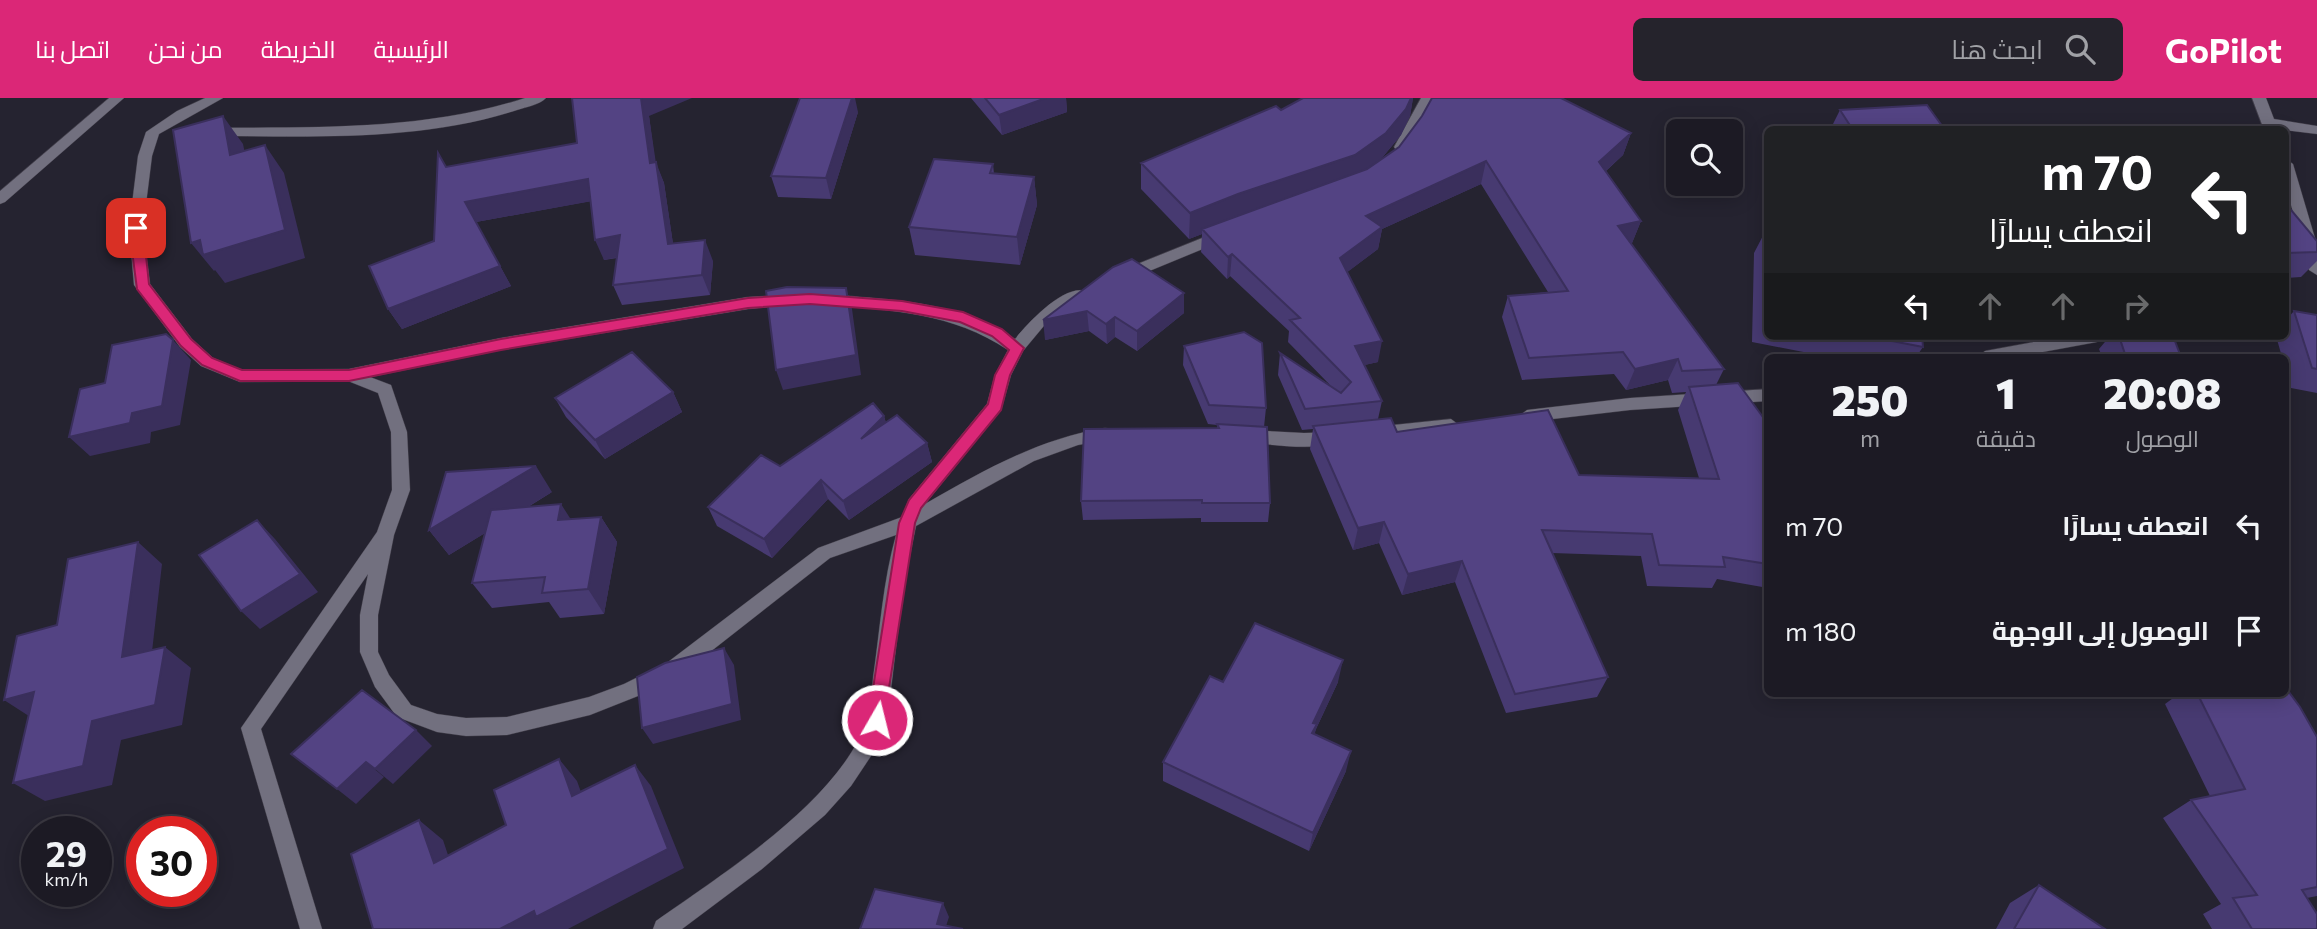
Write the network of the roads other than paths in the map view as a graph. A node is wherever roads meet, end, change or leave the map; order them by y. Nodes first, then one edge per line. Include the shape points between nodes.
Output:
1 (117, 98) edge
2 (216, 98) edge
3 (539, 98) edge
4 (1427, 98) edge
5 (2259, 98) edge
6 (2270, 126) edge
7 (2289, 128) edge
8 (2317, 130) edge
9 (153, 132) junction
10 (1388, 163) edge
11 (2289, 174) edge
12 (0, 199) edge
13 (1242, 226) edge
14 (2317, 271) edge
15 (2076, 340) edge
16 (1017, 348) junction
17 (2001, 354) edge
18 (349, 375) junction
19 (1764, 395) edge
20 (1510, 418) edge
21 (1471, 423) edge
22 (1120, 432) edge
23 (1224, 435) edge
24 (907, 523) junction
25 (385, 536) junction
26 (311, 929) edge
27 (664, 929) edge

1 - 12 street
2 - 9 street
3 - 9 street via 464,119 397,128
4 - 10 street via 1409,137
5 - 6 street
7 - 8 street
9 - 18 street via 145,156 136,228 142,285 186,343 207,362 240,376
11 - 14 street
13 - 16 street via 1101,284 1042,317
15 - 17 street
16 - 18 street via 997,332 963,317 902,306 810,299 748,303 501,344
16 - 24 street via 1003,375 995,406 915,504
18 - 25 street via 385,389 400,432 401,490
19 - 20 street
21 - 23 street via 1304,440
22 - 24 street via 1083,436 1031,454
24 - 25 street via 824,553 675,668 590,706 507,726 437,723 404,711 382,681 369,652 369,615
24 - 27 street via 877,720 859,758 837,790 791,831
25 - 26 street via 251,728

